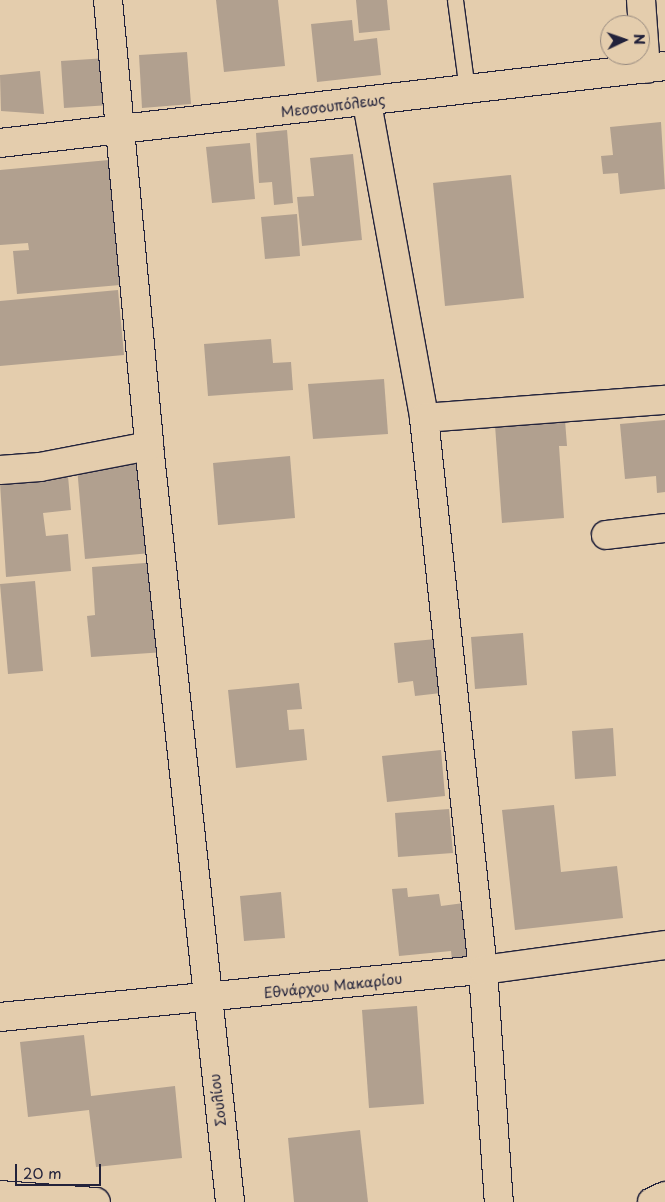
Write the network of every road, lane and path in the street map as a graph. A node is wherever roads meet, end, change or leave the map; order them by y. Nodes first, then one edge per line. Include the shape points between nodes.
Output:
1 (108, 0) edge
2 (455, 0) edge
3 (641, 0) edge
4 (656, 68) edge
5 (467, 90) junction
6 (366, 102) junction
7 (122, 131) junction
8 (0, 143) edge
9 (665, 400) edge
10 (424, 418) junction
11 (148, 446) junction
12 (0, 470) edge
13 (665, 528) edge
14 (606, 534) dead end
15 (665, 945) edge
16 (483, 970) junction
17 (206, 998) junction
18 (0, 1017) edge
19 (0, 1195) edge
20 (665, 1196) edge
21 (96, 1202) edge
22 (230, 1202) edge
23 (499, 1202) edge
24 (652, 1202) edge

1 - 7 street, Σουλίου
2 - 5 lane
3 - 4 street
4 - 5 street, Μεσσουπόλεως
5 - 6 street, Μεσσουπόλεως
6 - 7 street, Μεσσουπόλεως
6 - 10 street
7 - 8 street, Μεσσουπόλεως
7 - 11 street, Σουλίου
9 - 10 street
10 - 16 street
11 - 12 street via 40,467
11 - 17 street, Σουλίου
13 - 14 street
15 - 16 street, Εθνάρχου Μακαρίου
16 - 17 street, Εθνάρχου Μακαρίου
16 - 23 street
17 - 18 street, Εθνάρχου Μακαρίου
17 - 22 street, Σουλίου
19 - 21 street
20 - 24 street

